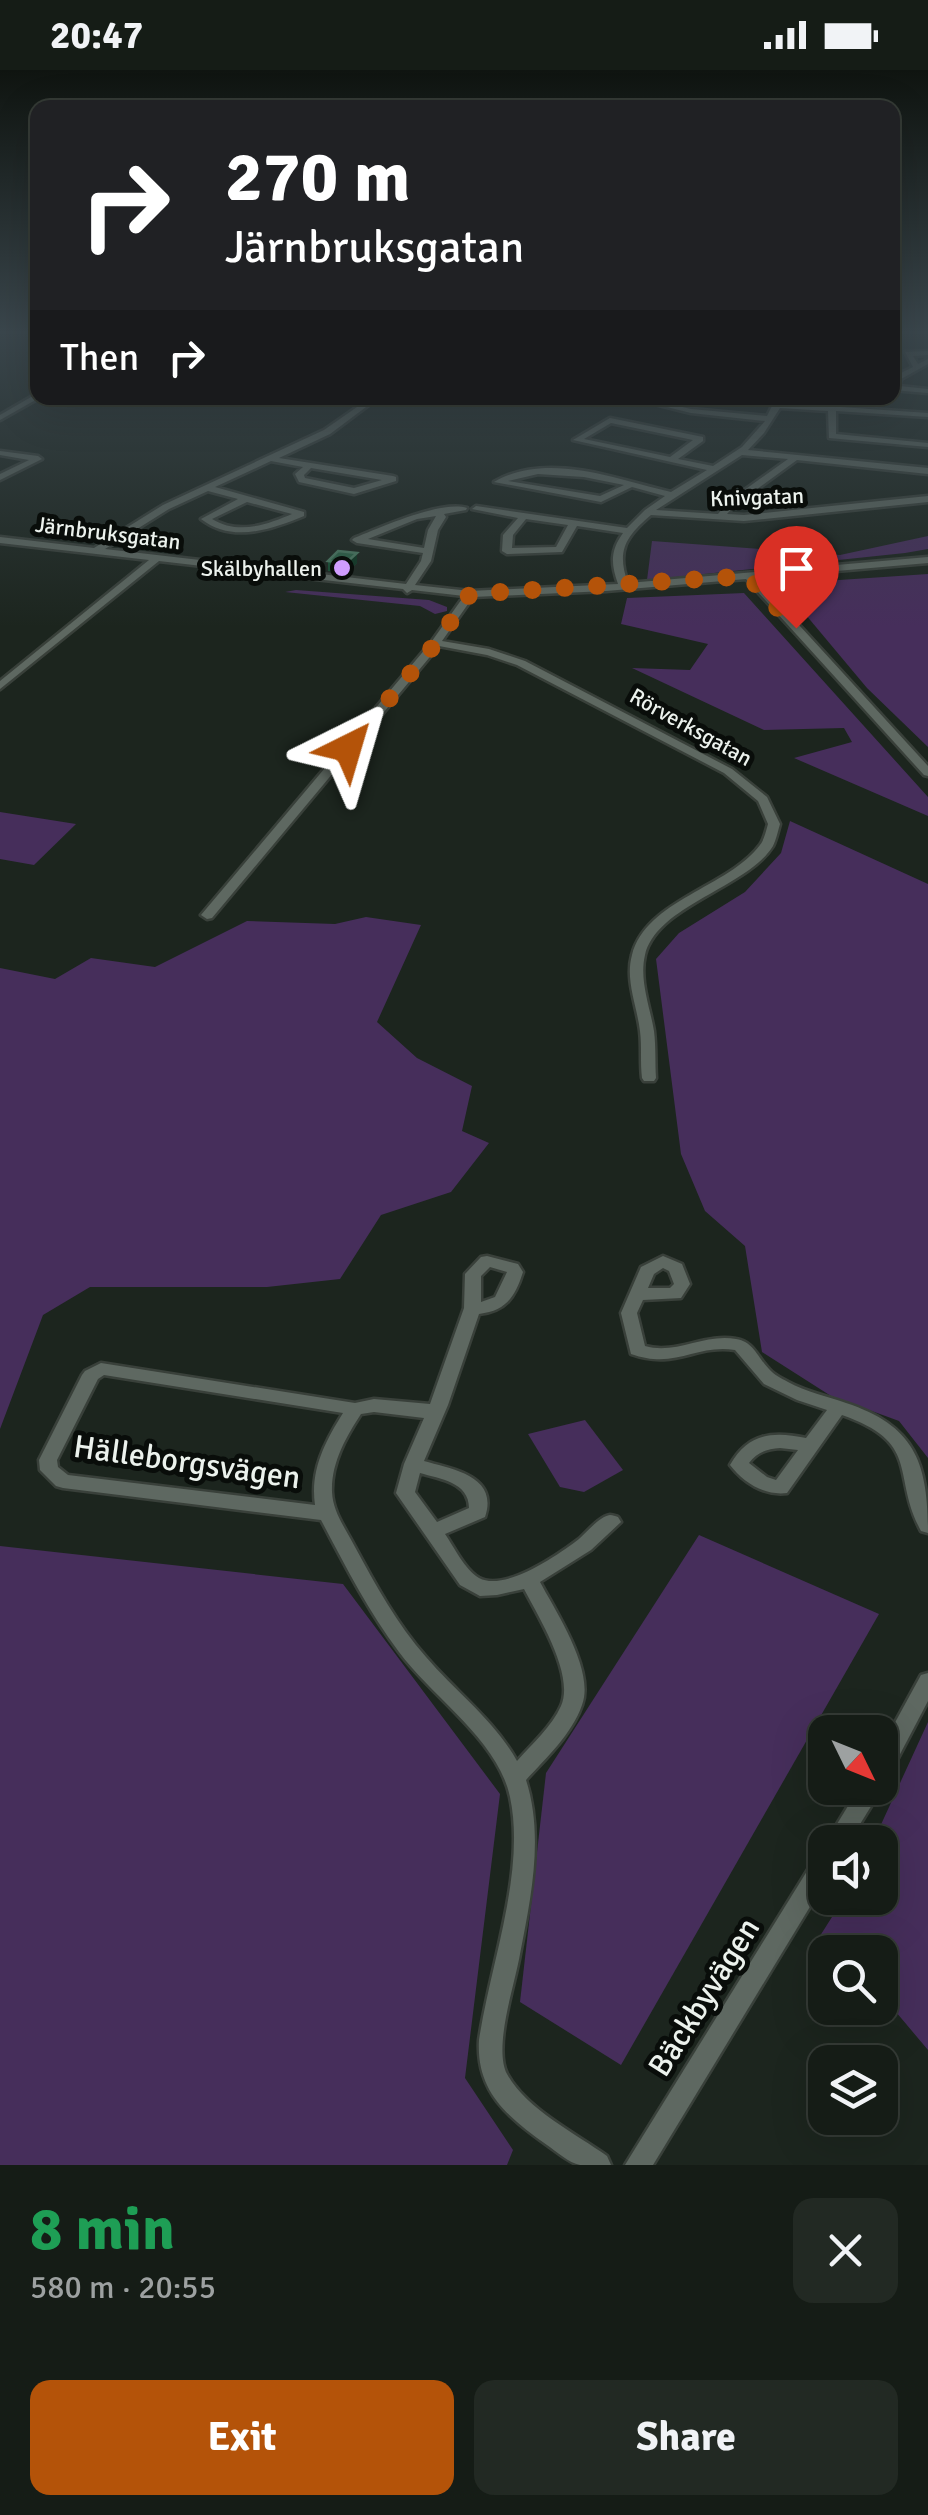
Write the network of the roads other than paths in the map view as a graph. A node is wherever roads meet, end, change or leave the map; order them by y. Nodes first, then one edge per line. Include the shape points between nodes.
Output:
1 (327, 432) edge
2 (590, 432) edge
3 (664, 432) edge
4 (759, 432) edge
5 (832, 432) edge
6 (928, 444) edge
7 (741, 452) junction
8 (0, 454) edge
9 (272, 459) junction
10 (671, 460) junction
11 (794, 460) junction
12 (308, 466) junction
13 (716, 469) junction
14 (928, 471) edge
15 (0, 477) edge
16 (628, 486) junction
17 (206, 488) junction
18 (674, 495) junction
19 (244, 500) junction
20 (928, 500) edge
21 (463, 508) dead end
22 (476, 509) dead end
23 (437, 511) junction
24 (648, 512) junction
25 (524, 516) junction
26 (720, 518) junction
27 (573, 525) junction
28 (626, 531) junction
29 (0, 540) edge
30 (94, 552) junction
31 (428, 552) junction
32 (155, 560) junction
33 (928, 560) edge
34 (748, 576) junction
35 (624, 586) junction
36 (406, 590) junction
37 (470, 594) junction
38 (436, 643) junction
39 (0, 686) edge
40 (928, 773) edge
41 (206, 916) dead end
42 (649, 1078) dead end
43 (640, 1294) dead end
44 (472, 1308) dead end
45 (355, 1408) junction
46 (838, 1408) junction
47 (434, 1410) junction
48 (810, 1446) dead end
49 (413, 1464) junction
50 (328, 1514) junction
51 (612, 1522) dead end
52 (928, 1526) edge
53 (433, 1531) junction
54 (528, 1578) junction
55 (928, 1681) edge
56 (898, 1737) edge
57 (515, 1778) junction
58 (808, 1890) edge
59 (598, 2165) edge
60 (638, 2165) edge

1 - 9 street
2 - 10 street via 578,441
3 - 10 street via 700,439
4 - 7 street
5 - 6 street
7 - 11 street
7 - 13 street
8 - 15 street via 38,459
9 - 12 street
9 - 17 street
10 - 13 street
11 - 14 street
11 - 26 street
12 - 12 street via 299,474 302,480 354,491 393,478
13 - 18 street
16 - 16 street via 601,499 498,482 552,471
16 - 18 street
17 - 19 street
17 - 30 street
18 - 24 street
19 - 19 street via 205,518 258,530 301,514
20 - 26 street, Knivgatan
21 - 23 street
22 - 25 street
23 - 31 street via 442,517
23 - 31 street via 357,540
24 - 26 street, Knivgatan
24 - 28 street
25 - 27 street
25 - 27 street via 508,535 506,550 559,550
27 - 28 street
28 - 35 street via 615,557
29 - 30 street, Järnbruksgatan
30 - 32 street, Järnbruksgatan
31 - 36 street
32 - 36 street, Järnbruksgatan
32 - 39 street
33 - 34 street, Järnbruksgatan
34 - 35 street, Järnbruksgatan
34 - 40 street
35 - 37 street, Järnbruksgatan
36 - 37 street, Järnbruksgatan
37 - 38 street
38 - 41 street
38 - 42 street, Rörverksgatan via 521,662 728,771 768,806 772,838 759,857 668,914 644,940 636,971
43 - 46 street via 629,1313 637,1350 658,1356 728,1342 746,1350 775,1384
44 - 47 street
45 - 47 street
45 - 50 street, Hälleborgsvägen via 324,1470
45 - 50 street, Hälleborgsvägen via 101,1369 91,1375 48,1460 49,1470 64,1481
46 - 48 street
46 - 52 street via 875,1423 903,1447 915,1468
47 - 49 street
49 - 53 street via 405,1494
49 - 53 street via 458,1476 480,1504 470,1517
50 - 57 street, Hälleborgsvägen via 402,1641
51 - 54 street via 571,1556
53 - 54 street via 480,1588
54 - 57 street via 564,1652 574,1692
55 - 56 street
57 - 59 street, Hälleborgsvägen via 524,1832 495,2076 524,2109
58 - 60 street, Bäckbyvägen

